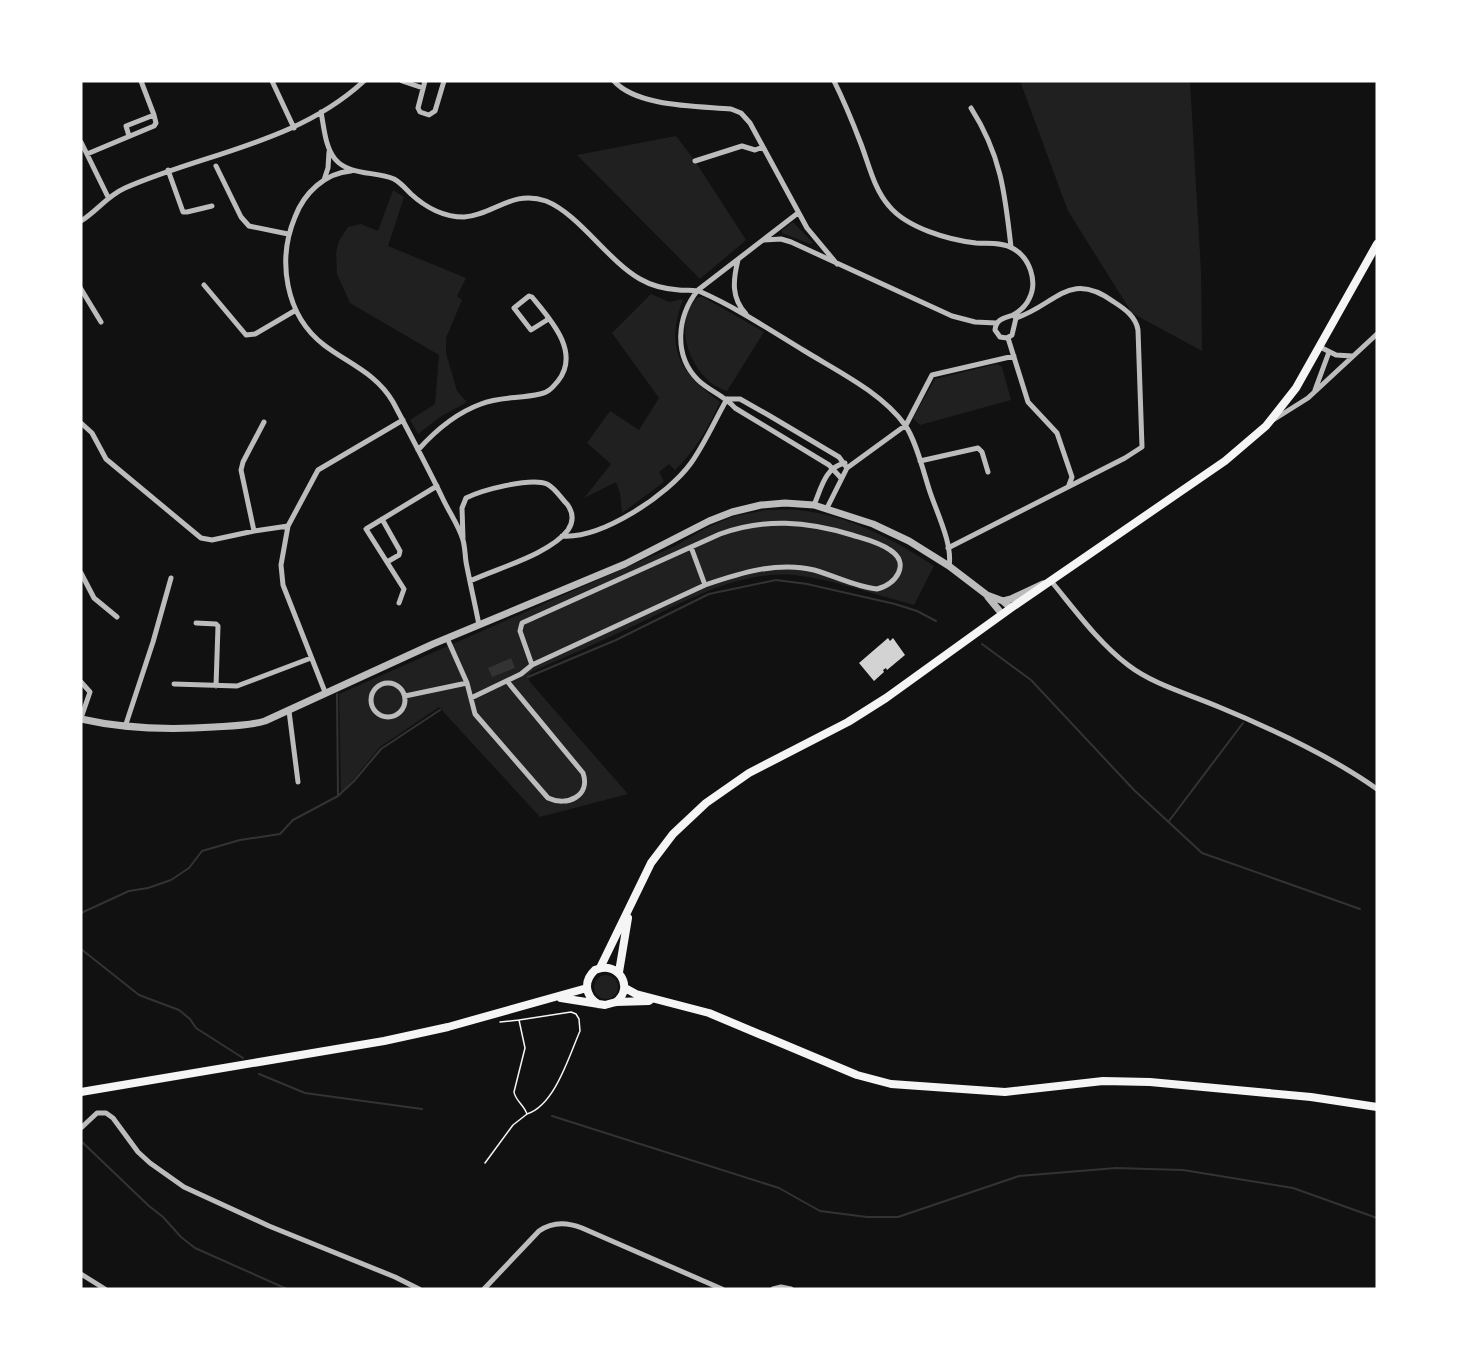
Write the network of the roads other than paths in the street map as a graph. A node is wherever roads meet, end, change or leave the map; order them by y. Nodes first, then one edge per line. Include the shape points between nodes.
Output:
1 (141, 81) edge
2 (272, 81) edge
3 (364, 81) edge
4 (402, 81) edge
5 (425, 81) edge
6 (444, 81) edge
7 (614, 81) edge
8 (834, 81) edge
9 (423, 88) junction
10 (971, 108) dead end
11 (321, 112) junction
12 (154, 115) junction
13 (294, 128) junction
14 (129, 136) junction
15 (81, 142) edge
16 (763, 147) junction
17 (329, 151) junction
18 (87, 154) junction
19 (695, 161) dead end
20 (216, 166) dead end
21 (168, 170) junction
22 (353, 170) junction
23 (324, 180) junction
24 (108, 197) junction
25 (212, 206) dead end
26 (798, 213) junction
27 (81, 221) edge
28 (288, 234) junction
29 (762, 240) junction
30 (819, 243) junction
31 (1377, 244) edge
32 (1011, 247) junction
33 (814, 253) junction
34 (738, 260) junction
35 (837, 264) junction
36 (204, 285) dead end
37 (81, 289) edge
38 (698, 290) junction
39 (296, 310) junction
40 (548, 317) junction
41 (1015, 317) junction
42 (750, 318) junction
43 (101, 322) dead end
44 (996, 323) junction
45 (1377, 334) edge
46 (1008, 338) junction
47 (1320, 347) junction
48 (1329, 352) junction
49 (1014, 356) junction
50 (1352, 356) junction
51 (1315, 392) junction
52 (727, 399) junction
53 (403, 420) junction
54 (1272, 421) junction
55 (264, 422) dead end
56 (81, 423) edge
57 (906, 425) junction
58 (418, 450) junction
59 (920, 461) junction
60 (846, 465) junction
61 (832, 468) junction
62 (988, 472) dead end
63 (841, 478) junction
64 (436, 486) junction
65 (1068, 486) junction
66 (814, 505) junction
67 (827, 508) junction
68 (382, 519) junction
69 (288, 526) junction
70 (254, 531) junction
71 (562, 536) junction
72 (463, 540) junction
73 (691, 547) junction
74 (948, 548) junction
75 (387, 562) junction
76 (949, 566) junction
77 (81, 573) edge
78 (171, 578) dead end
79 (470, 581) junction
80 (1051, 581) junction
81 (705, 585) junction
82 (987, 595) junction
83 (1003, 601) junction
84 (399, 603) dead end
85 (1011, 608) junction
86 (1002, 614) junction
87 (117, 617) dead end
88 (196, 623) dead end
89 (479, 625) junction
90 (447, 638) junction
91 (311, 658) junction
92 (532, 664) junction
93 (507, 681) junction
94 (81, 682) edge
95 (468, 683) junction
96 (174, 684) dead end
97 (216, 686) junction
98 (325, 692) junction
99 (405, 696) junction
100 (471, 698) junction
101 (289, 711) junction
102 (81, 718) edge
103 (125, 727) junction
104 (298, 783) dead end
105 (1377, 789) edge
106 (632, 902) junction
107 (600, 968) junction
108 (619, 972) junction
109 (587, 988) junction
110 (625, 988) junction
111 (554, 997) junction
112 (658, 1000) junction
113 (616, 1002) junction
114 (599, 1004) junction
115 (81, 1092) edge
116 (1377, 1107) edge
117 (81, 1128) edge
118 (81, 1274) edge
119 (105, 1289) edge
120 (419, 1289) edge
121 (484, 1289) edge
122 (722, 1289) edge
123 (773, 1289) edge
124 (791, 1289) edge

1 - 12 street
2 - 13 street
3 - 11 street
4 - 9 street
5 - 9 street
6 - 9 street via 432,114 419,110
7 - 16 street via 646,99 738,111
8 - 32 street via 877,186 893,211 924,229 948,237
10 - 32 street via 984,129 1001,176
11 - 13 street
11 - 17 street
12 - 14 street via 154,126
12 - 14 street via 126,126
13 - 21 street
14 - 18 street
15 - 18 street
16 - 19 street via 756,150 742,146
16 - 26 street
17 - 22 street via 338,162
17 - 23 street
18 - 24 street
20 - 28 street via 247,225
21 - 24 street
21 - 25 street via 184,212
22 - 23 street
22 - 38 street via 390,178 424,205 456,216 472,216 520,198 545,201 562,210 640,280 663,288
23 - 28 street via 302,202
24 - 27 street
26 - 29 street
26 - 30 street
28 - 39 street via 285,273
29 - 33 street via 785,240
29 - 34 street
30 - 33 street
30 - 35 street
31 - 47 main road
32 - 41 street via 1027,262 1033,282 1029,300
33 - 35 street
34 - 38 street
34 - 42 street via 735,294
35 - 44 street via 952,316
36 - 39 street via 246,335 255,334
37 - 43 street
38 - 42 street
38 - 52 street via 683,318 682,351 698,380
39 - 53 street via 322,343 380,383
40 - 40 street via 531,330 514,308 531,296
40 - 58 street via 564,341 567,359 552,388 539,395 478,405 447,423
41 - 44 street
41 - 46 street via 1014,332
41 - 65 street via 1028,314 1056,296 1086,288 1100,292 1124,309 1138,326 1142,447
42 - 57 street via 869,391
44 - 46 street via 997,336
45 - 50 street
46 - 49 street
47 - 48 street
47 - 54 main road
48 - 50 street
48 - 51 street
49 - 57 street via 933,375
49 - 65 street via 1028,402 1057,433 1072,477
50 - 51 street
51 - 54 street
52 - 60 street via 742,400
52 - 61 street via 735,408
52 - 71 street via 690,465 678,477 627,517 591,532
53 - 58 street
53 - 69 street via 318,470
54 - 80 main road via 1225,461
55 - 70 street via 242,470
56 - 70 street via 92,433 106,459 203,539
57 - 59 street
57 - 60 street
58 - 64 street
59 - 62 street via 978,448
59 - 74 street
60 - 61 street
60 - 63 street
61 - 63 street
61 - 66 street
63 - 67 street
64 - 68 street
64 - 72 street
65 - 74 street
66 - 67 street
66 - 89 street via 773,504 732,512 625,564
67 - 76 street via 891,532
68 - 75 street via 400,551
68 - 75 street via 366,529
69 - 70 street
69 - 91 street via 281,561 283,585
71 - 72 street via 572,521 569,507 548,485 530,482 466,498 462,508
71 - 79 street via 544,549
72 - 79 street
73 - 81 street
73 - 81 street via 741,527 797,522 871,540 894,552 900,563 893,582 877,589 815,571 786,568 746,571
73 - 92 street via 522,623 520,631
74 - 76 street
75 - 84 street via 404,591
76 - 82 street
77 - 87 street via 91,595
78 - 103 street
79 - 89 street
80 - 83 street
80 - 85 main road
80 - 105 street via 1089,627 1135,669 1306,747
81 - 92 street
82 - 83 street
82 - 86 street
83 - 85 street
85 - 86 main road
86 - 106 main road via 886,698 742,777 706,802 657,854
88 - 97 street via 218,626
89 - 90 street
90 - 95 street
90 - 98 street
91 - 97 street via 237,686
91 - 98 street
92 - 93 street
93 - 100 street
93 - 100 street via 583,773 584,786 576,798 561,802 548,798 475,714
94 - 102 street via 90,693
95 - 99 street
95 - 100 street
96 - 97 street
98 - 101 street
99 - 99 street via 404,707 392,718 376,713 371,703 375,688 385,683 400,687
101 - 103 street via 242,725
101 - 104 street
102 - 103 street
106 - 107 main road
106 - 108 main road
107 - 108 main road
107 - 109 main road via 591,974
108 - 110 main road
109 - 111 main road
109 - 114 main road
110 - 112 main road
110 - 113 main road
111 - 114 main road
111 - 115 main road via 384,1041
112 - 113 main road
112 - 116 main road via 709,1013 857,1075 891,1084 1005,1092 1103,1080 1141,1081
113 - 114 main road
117 - 120 street via 97,1113 110,1115 138,1152 184,1187
118 - 119 street
121 - 122 street via 539,1231 562,1223 582,1228
123 - 124 street

